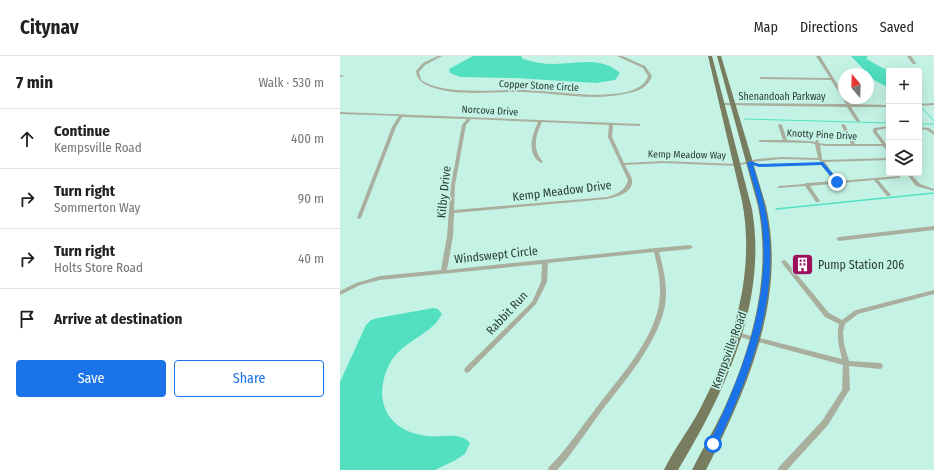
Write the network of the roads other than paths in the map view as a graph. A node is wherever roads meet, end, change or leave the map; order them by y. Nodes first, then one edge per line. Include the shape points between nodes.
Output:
1 (440, 56) edge
2 (619, 56) edge
3 (710, 56) edge
4 (719, 56) edge
5 (818, 56) edge
6 (909, 56) edge
7 (914, 63) dead end
8 (761, 78) dead end
9 (832, 79) junction
10 (722, 104) junction
11 (733, 104) junction
12 (934, 104) edge
13 (847, 105) junction
14 (922, 105) edge
15 (886, 106) edge
16 (340, 113) edge
17 (401, 116) junction
18 (470, 118) junction
19 (541, 121) junction
20 (858, 121) dead end
21 (611, 124) junction
22 (639, 125) dead end
23 (780, 125) dead end
24 (843, 125) dead end
25 (886, 127) edge
26 (922, 129) edge
27 (934, 134) edge
28 (760, 141) dead end
29 (784, 141) junction
30 (817, 142) junction
31 (854, 145) junction
32 (884, 145) joint
33 (886, 158) edge
34 (821, 161) junction
35 (541, 162) dead end
36 (750, 163) junction
37 (624, 164) junction
38 (737, 164) junction
39 (910, 176) edge
40 (899, 177) dead end
41 (875, 179) junction
42 (837, 182) junction
43 (806, 184) junction
44 (779, 187) dead end
45 (934, 190) edge
46 (889, 195) dead end
47 (818, 201) dead end
48 (451, 212) junction
49 (359, 218) dead end
50 (934, 228) edge
51 (839, 238) dead end
52 (690, 247) dead end
53 (656, 250) junction
54 (545, 262) junction
55 (784, 262) dead end
56 (444, 272) junction
57 (934, 292) edge
58 (340, 293) edge
59 (842, 323) junction
60 (736, 334) junction
61 (755, 339) junction
62 (846, 363) junction
63 (880, 366) dead end
64 (467, 370) dead end
65 (552, 470) edge
66 (671, 470) edge
67 (699, 470) edge
68 (782, 470) edge

1 - 2 street, Copper Stone Circle via 424,64 417,74 425,84 440,88 600,96 632,91 650,79 647,69
3 - 10 main road, Kempsville Road
4 - 11 main road, Kempsville Road
5 - 9 street
6 - 7 street
8 - 9 street
9 - 13 street
10 - 11 street, Shenandoah Parkway
10 - 38 main road, Kempsville Road
11 - 13 street, Shenandoah Parkway
11 - 36 main road, Kempsville Road
12 - 14 street
13 - 15 street, Shenandoah Parkway
13 - 20 street
16 - 17 street, Norcova Drive
17 - 18 street, Norcova Drive
17 - 49 street via 394,127
18 - 19 street, Norcova Drive
18 - 48 street, Kilby Drive via 465,123 463,131
19 - 21 street, Norcova Drive
19 - 35 street via 534,140 535,155
21 - 22 street, Norcova Drive
21 - 37 street, Kemp Meadow Drive via 610,137
23 - 29 street
24 - 31 street
25 - 32 street via 875,129
26 - 27 street
28 - 29 street, Knotty Pine Drive
29 - 30 street, Knotty Pine Drive
30 - 31 street, Knotty Pine Drive
30 - 34 street
31 - 32 street, Knotty Pine Drive
33 - 34 street
34 - 36 street via 759,166
34 - 36 street via 781,158
34 - 42 street
36 - 38 street, Kemp Meadow Way
36 - 61 main road, Kempsville Road via 763,211 767,247 765,288
37 - 38 street, Kemp Meadow Way
37 - 48 street, Kemp Meadow Drive via 630,184 622,193 612,197
38 - 60 main road, Kempsville Road via 748,210 751,252 745,303
39 - 45 street via 918,185
40 - 41 street
41 - 42 street
41 - 46 street
42 - 43 street
43 - 44 street
43 - 47 street
48 - 56 street, Kilby Drive
50 - 51 street
52 - 53 street, Windswept Circle
53 - 54 street, Windswept Circle
53 - 65 street via 662,271 663,297 652,334
54 - 56 street, Windswept Circle
54 - 64 street, Rabbit Run via 544,282 534,303
55 - 59 street via 827,315
56 - 58 street, Windswept Circle via 380,278 358,284
57 - 59 street via 856,312
59 - 62 street via 841,344
60 - 61 street
60 - 66 main road, Kempsville Road via 726,364 704,412
61 - 62 street
61 - 67 main road, Kempsville Road via 723,424
62 - 63 street
62 - 68 street via 846,390 825,423

